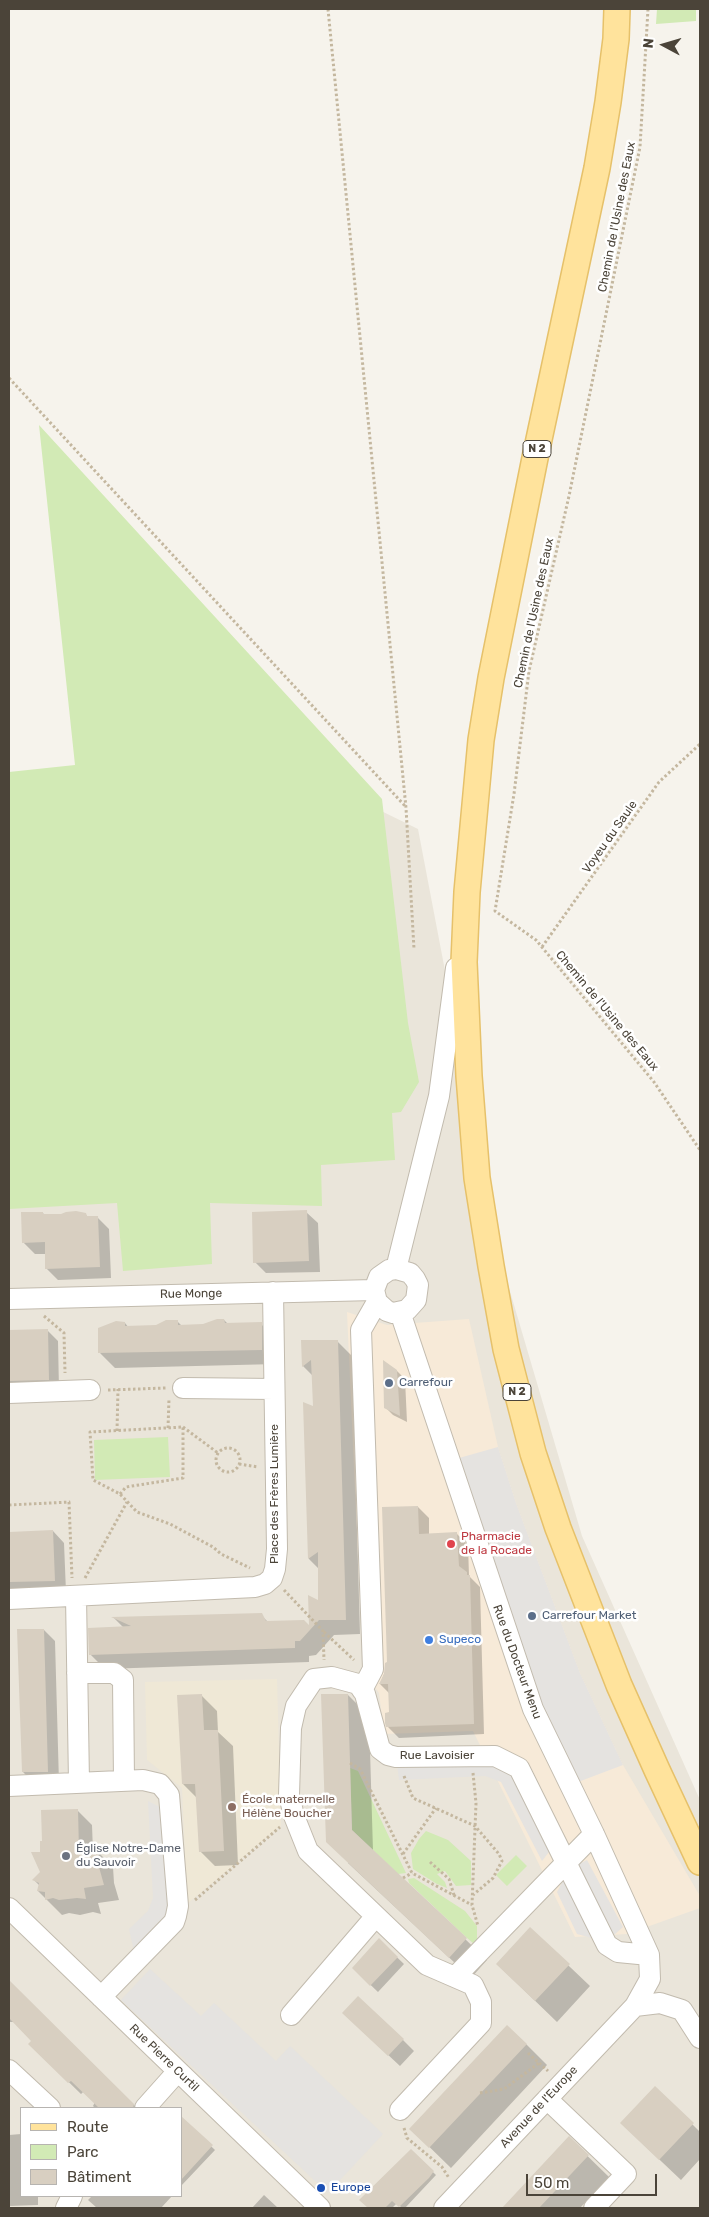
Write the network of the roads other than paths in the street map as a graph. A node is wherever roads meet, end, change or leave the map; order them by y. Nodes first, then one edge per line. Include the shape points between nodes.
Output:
1 (617, 9) edge
2 (467, 892) junction
3 (396, 1268) junction
4 (273, 1292) junction
5 (376, 1296) junction
6 (16, 1298) edge
7 (400, 1312) junction
8 (183, 1388) dead end
9 (274, 1389) junction
10 (90, 1390) road end
11 (9, 1392) edge
12 (76, 1596) junction
13 (9, 1599) edge
14 (77, 1673) junction
15 (362, 1690) junction
16 (124, 1781) junction
17 (79, 1783) junction
18 (9, 1786) edge
19 (594, 1834) junction
20 (565, 1861) junction
21 (700, 1862) edge
22 (9, 1908) edge
23 (376, 1916) junction
24 (649, 1955) junction
25 (455, 1976) junction
26 (101, 1997) junction
27 (634, 2006) junction
28 (291, 2015) dead end
29 (700, 2038) edge
30 (9, 2070) edge
31 (178, 2071) junction
32 (546, 2100) junction
33 (49, 2107) edge
34 (146, 2107) edge
35 (400, 2110) road end
36 (320, 2208) edge
37 (444, 2208) edge
38 (594, 2208) edge

1 - 2 main road, N 2 via 616,39 597,168 491,678 481,740
2 - 3 street via 439,1096
2 - 21 main road, N 2 via 464,962 477,1178 506,1349 533,1453 561,1536 619,1685
3 - 5 street via 379,1277
3 - 7 street via 410,1273 418,1285 416,1300 407,1310
4 - 5 street, Rue Monge
4 - 6 street, Rue Monge
4 - 9 street, Place des Frères Lumière
5 - 7 street via 387,1311
5 - 15 street via 361,1330 373,1669
7 - 19 street, Rue du Docteur Menu via 533,1710
8 - 9 street
9 - 12 street, Place des Frères Lumière via 277,1549 272,1578 255,1587
10 - 11 street
12 - 13 street, Place des Frères Lumière
12 - 14 street
14 - 16 street via 114,1673 123,1680
14 - 17 street
15 - 20 street, Rue Lavoisier via 380,1749 388,1755 495,1756 519,1768
15 - 23 street via 358,1684 332,1677 314,1679 296,1706 291,1728 289,1795 308,1851
16 - 17 street
16 - 26 street via 143,1780 160,1784 169,1795 178,1906 174,1922
17 - 18 street
19 - 20 street
19 - 24 street, Rue du Docteur Menu
20 - 24 street, Rue Lavoisier via 607,1945 618,1952
20 - 25 street
22 - 26 street, Rue Pierre Curtil
23 - 25 street via 427,1965
23 - 28 street
24 - 27 street, Rue du Docteur Menu via 650,1979
25 - 35 street via 473,1986 481,2002 481,2023
26 - 31 street, Rue Pierre Curtil
27 - 29 street via 660,2003 682,2010
27 - 32 street, Avenue de l'Europe
30 - 33 street
31 - 34 street
31 - 36 street, Rue Pierre Curtil
32 - 37 street, Avenue de l'Europe
32 - 38 street via 626,2174

